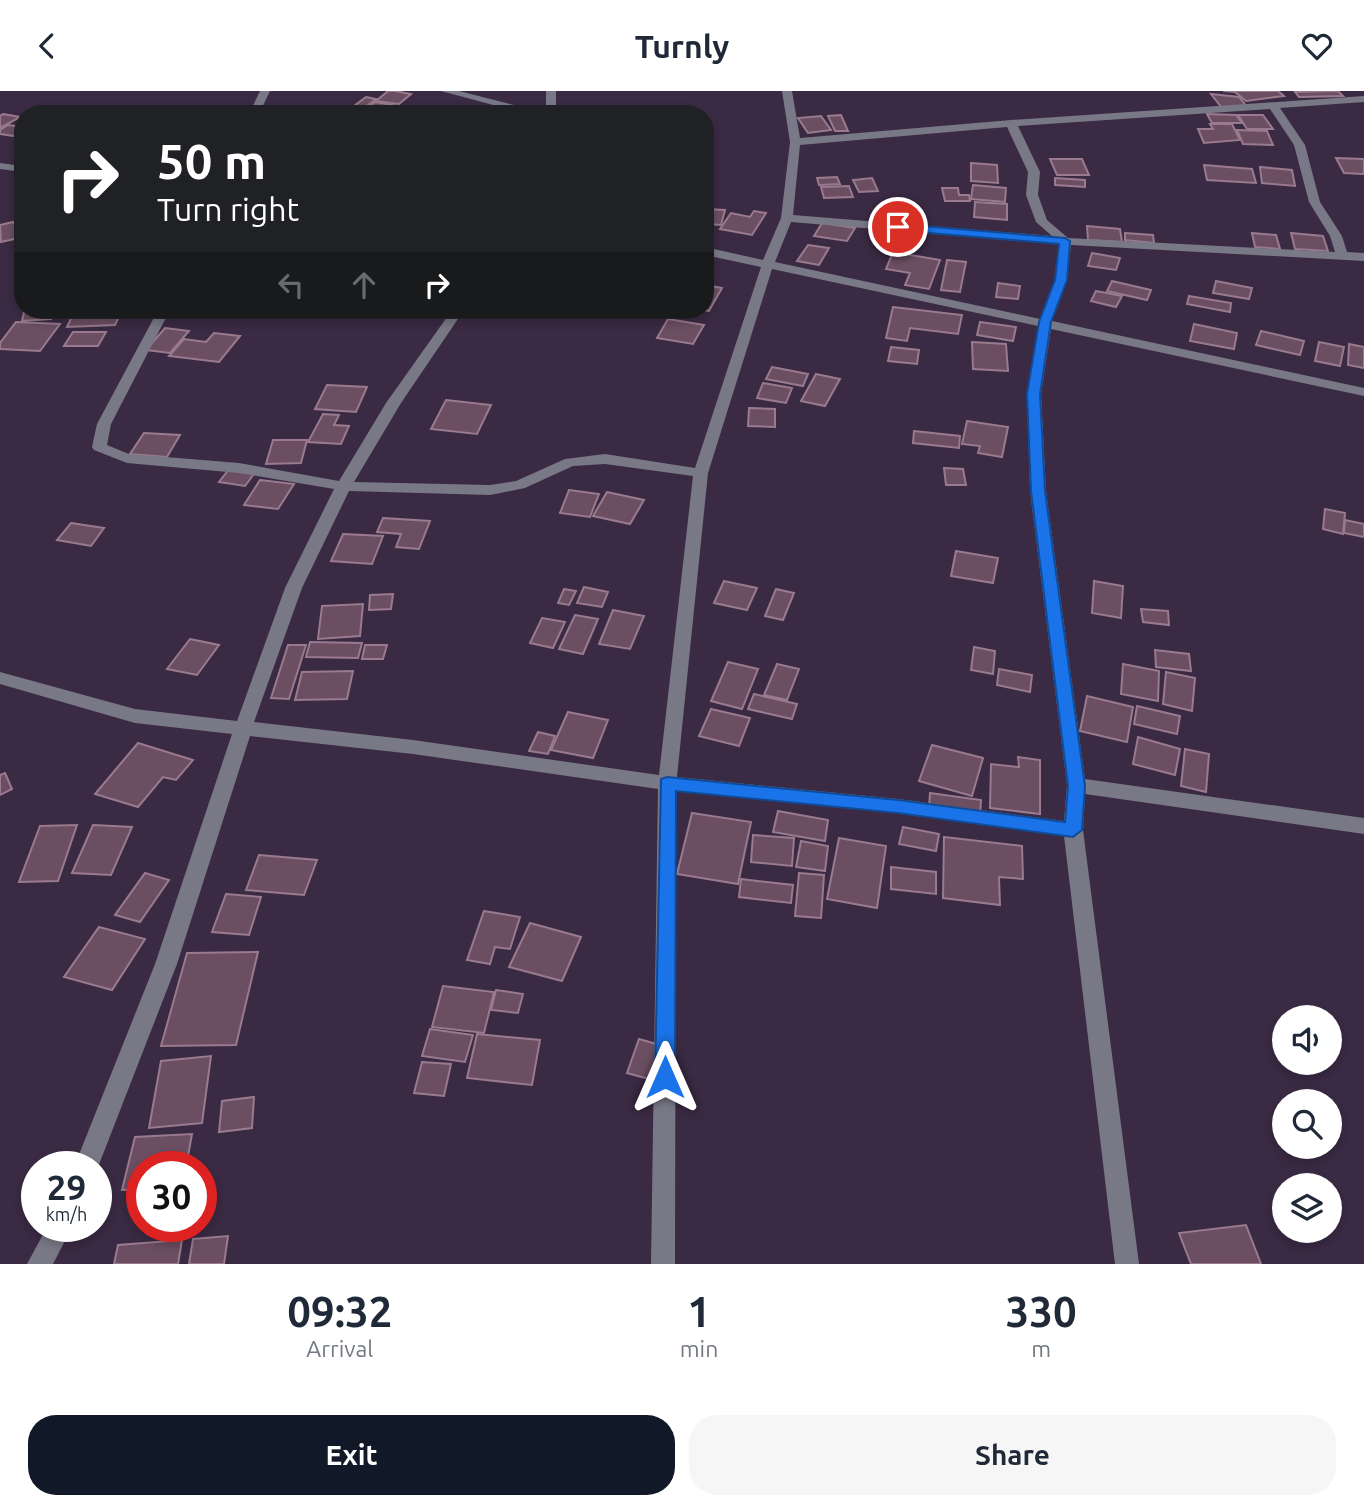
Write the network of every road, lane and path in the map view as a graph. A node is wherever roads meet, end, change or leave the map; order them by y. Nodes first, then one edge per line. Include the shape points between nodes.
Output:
1 (446, 91) edge
2 (787, 91) edge
3 (1364, 99) edge
4 (504, 105) edge
5 (1274, 107) junction
6 (1011, 123) junction
7 (795, 142) junction
8 (787, 218) junction
9 (1065, 241) junction
10 (714, 253) edge
11 (1340, 255) junction
12 (1364, 257) edge
13 (768, 266) junction
14 (159, 319) edge
15 (451, 319) edge
16 (1045, 322) junction
17 (1364, 392) edge
18 (701, 473) junction
19 (343, 485) junction
20 (0, 678) edge
21 (243, 728) junction
22 (667, 783) junction
23 (1076, 786) junction
24 (1364, 826) edge
25 (1073, 830) junction
26 (92, 1151) edge
27 (51, 1242) edge
28 (38, 1264) edge
29 (663, 1264) edge
30 (1127, 1264) edge

1 - 4 street
2 - 7 street
3 - 5 street
5 - 6 street
5 - 11 street via 1296,137 1314,203 1338,236
6 - 7 street
6 - 9 street via 1034,171 1032,195 1042,222
7 - 8 street
8 - 9 street
8 - 13 street
9 - 11 street
9 - 16 street via 1061,280
10 - 13 street
11 - 12 street
13 - 16 street
13 - 18 street
14 - 19 street via 104,424 99,447 127,459 239,468
15 - 19 street
16 - 17 street
16 - 23 street via 1034,394 1038,491
18 - 19 street via 605,459 570,462 520,485 490,490
18 - 22 street
19 - 21 street via 302,570
20 - 21 street via 135,716
21 - 22 street
21 - 26 street via 166,964
22 - 25 street via 898,806
22 - 29 street
23 - 24 street
23 - 25 street
25 - 30 street
27 - 28 street

